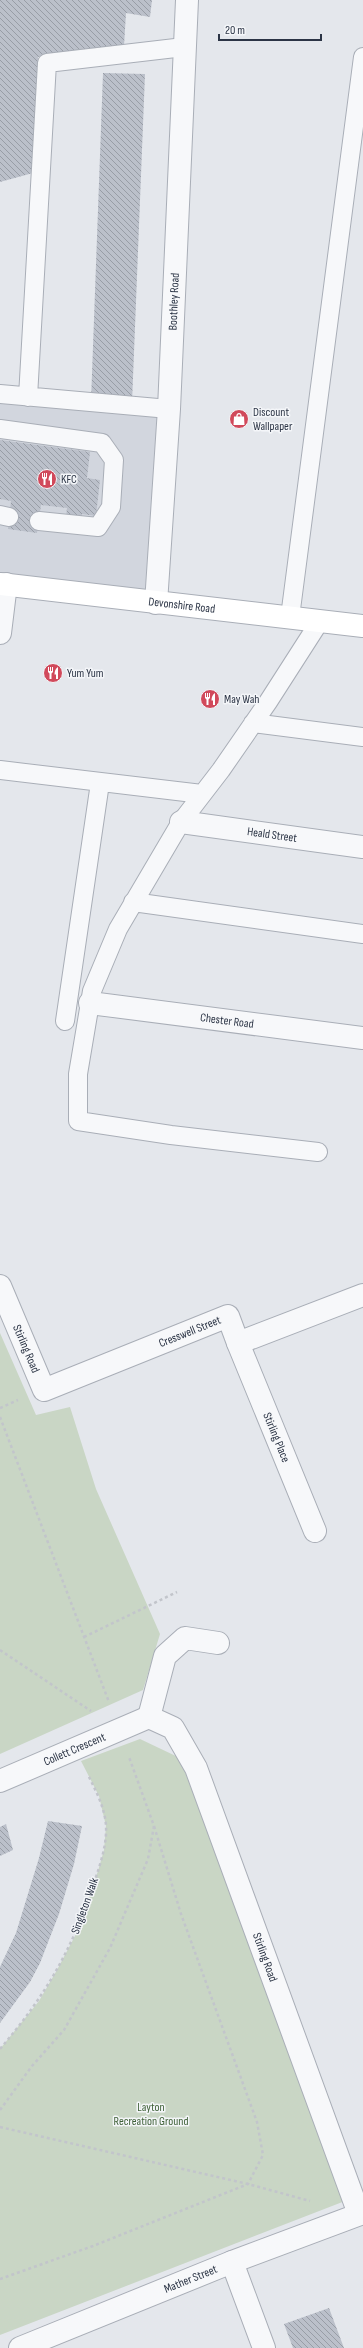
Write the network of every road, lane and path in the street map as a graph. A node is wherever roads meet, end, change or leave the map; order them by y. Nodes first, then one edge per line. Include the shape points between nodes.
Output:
1 (187, 0) edge
2 (184, 47) junction
3 (363, 57) edge
4 (0, 394) edge
5 (28, 397) junction
6 (169, 410) junction
7 (0, 429) edge
8 (39, 521) dead end
9 (3, 584) edge
10 (156, 602) junction
11 (290, 617) junction
12 (320, 621) junction
13 (363, 626) edge
14 (0, 634) edge
15 (253, 723) junction
16 (363, 737) edge
17 (0, 770) edge
18 (100, 783) junction
19 (202, 794) junction
20 (181, 822) junction
21 (363, 847) edge
22 (133, 902) junction
23 (363, 934) edge
24 (90, 1003) junction
25 (65, 1021) dead end
26 (363, 1038) edge
27 (318, 1152) dead end
28 (0, 1286) edge
29 (363, 1295) edge
30 (238, 1344) junction
31 (44, 1390) joint
32 (0, 1417) edge
33 (315, 1531) dead end
34 (177, 1592) dead end
35 (84, 1637) junction
36 (218, 1643) dead end
37 (0, 1650) edge
38 (149, 1717) junction
39 (119, 1730) junction
40 (75, 1749) junction
41 (0, 1781) edge
42 (154, 1826) junction
43 (0, 2049) edge
44 (0, 2110) edge
45 (0, 2127) edge
46 (248, 2184) junction
47 (315, 2202) dead end
48 (361, 2213) edge
49 (232, 2262) junction
50 (0, 2279) edge
51 (31, 2346) edge
52 (264, 2348) edge

1 - 2 street, Boothley Road
2 - 5 lane via 47,63
2 - 6 street, Boothley Road
3 - 11 lane
4 - 5 lane
5 - 6 lane
6 - 10 street, Boothley Road
7 - 8 lane via 102,443 114,460 111,507 98,527
9 - 10 main road, Devonshire Road
9 - 14 street
10 - 11 main road, Devonshire Road
11 - 12 main road, Devonshire Road
12 - 13 main road, Devonshire Road
12 - 15 lane
15 - 16 lane
15 - 19 lane
17 - 18 lane
18 - 19 lane
18 - 25 lane
19 - 20 lane
20 - 21 street, Heald Street
20 - 22 lane
22 - 23 lane
22 - 24 lane via 118,929 92,991
24 - 26 street, Chester Road
24 - 27 lane via 78,1074 78,1121
28 - 31 street, Stirling Road
29 - 30 street
30 - 31 street, Cresswell Street via 228,1316
30 - 33 street, Stirling Place
32 - 35 path
34 - 35 path
35 - 39 path
36 - 38 street via 185,1638 165,1656
37 - 39 path
38 - 39 street, Collett Crescent
38 - 48 street, Stirling Road via 173,1728 196,1768
39 - 40 street, Collett Crescent
39 - 42 path
40 - 41 street, Collett Crescent
40 - 43 path, Singleton Walk via 99,1796 106,1826 104,1850 72,1943 39,2001
42 - 44 path via 148,1859 110,1948 64,2030 32,2066
42 - 46 path via 181,1914 257,2122 263,2155
45 - 46 path
46 - 47 path
46 - 50 path via 93,2246
48 - 49 street, Mather Street
49 - 51 street, Mather Street
49 - 52 street

